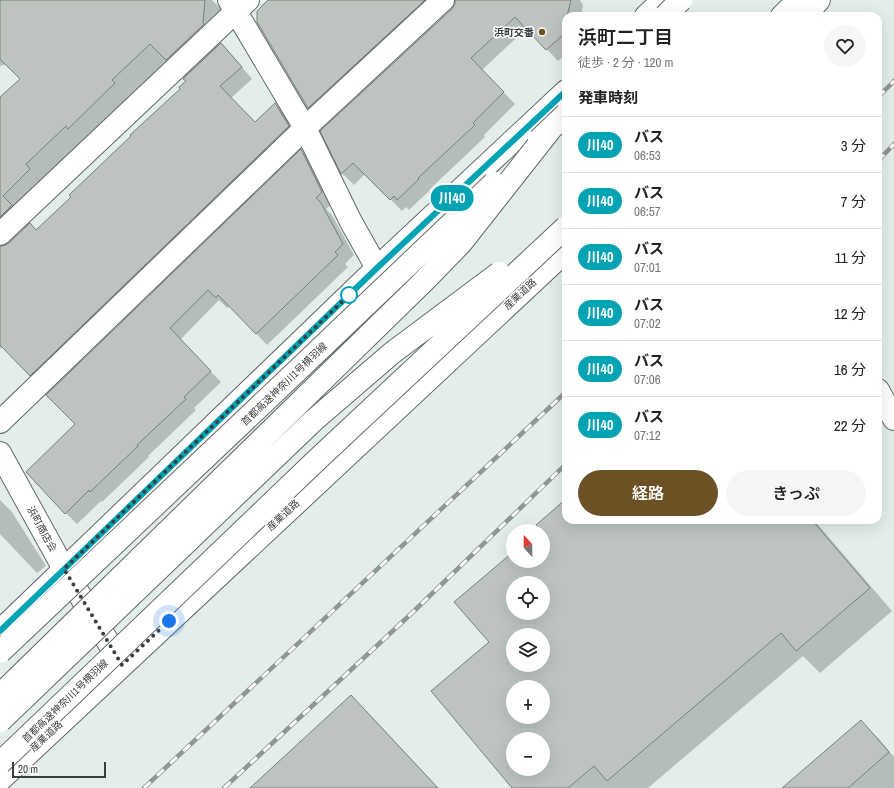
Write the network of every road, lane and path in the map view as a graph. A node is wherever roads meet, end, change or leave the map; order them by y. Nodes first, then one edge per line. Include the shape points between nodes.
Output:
1 (442, 0) edge
2 (663, 0) edge
3 (668, 0) edge
4 (681, 0) edge
5 (798, 0) edge
6 (819, 0) edge
7 (237, 4) edge
8 (650, 12) edge
9 (669, 12) edge
10 (674, 12) edge
11 (786, 12) edge
12 (808, 12) edge
13 (562, 95) edge
14 (562, 118) edge
15 (304, 128) junction
16 (550, 130) junction
17 (562, 226) edge
18 (562, 231) edge
19 (0, 234) edge
20 (562, 255) edge
21 (377, 268) junction
22 (882, 397) edge
23 (894, 419) edge
24 (0, 422) edge
25 (0, 453) edge
26 (64, 569) junction
27 (0, 631) edge
28 (0, 652) edge
29 (122, 665) junction
30 (0, 695) edge
31 (0, 721) edge
32 (0, 763) edge
33 (0, 780) edge

1 - 15 main road
2 - 8 main road
3 - 10 main road
4 - 9 main road, bridge
5 - 11 main road
6 - 12 main road
7 - 15 main road
7 - 19 main road
13 - 21 main road
14 - 16 main road, 首都高速神奈川1号横羽線, bridge
15 - 21 main road
15 - 24 main road
16 - 28 main road, 首都高速神奈川1号横羽線, bridge
16 - 30 main road, bridge via 461,243
17 - 31 main road, bridge via 392,353 313,421
18 - 32 main road, 首都高速神奈川1号横羽線, bridge via 327,450
20 - 29 main road, 産業道路
21 - 26 main road
22 - 23 main road
25 - 26 main road, 浜町商店会
26 - 27 main road
26 - 29 main road, 浜町商店会
29 - 33 main road, 産業道路

